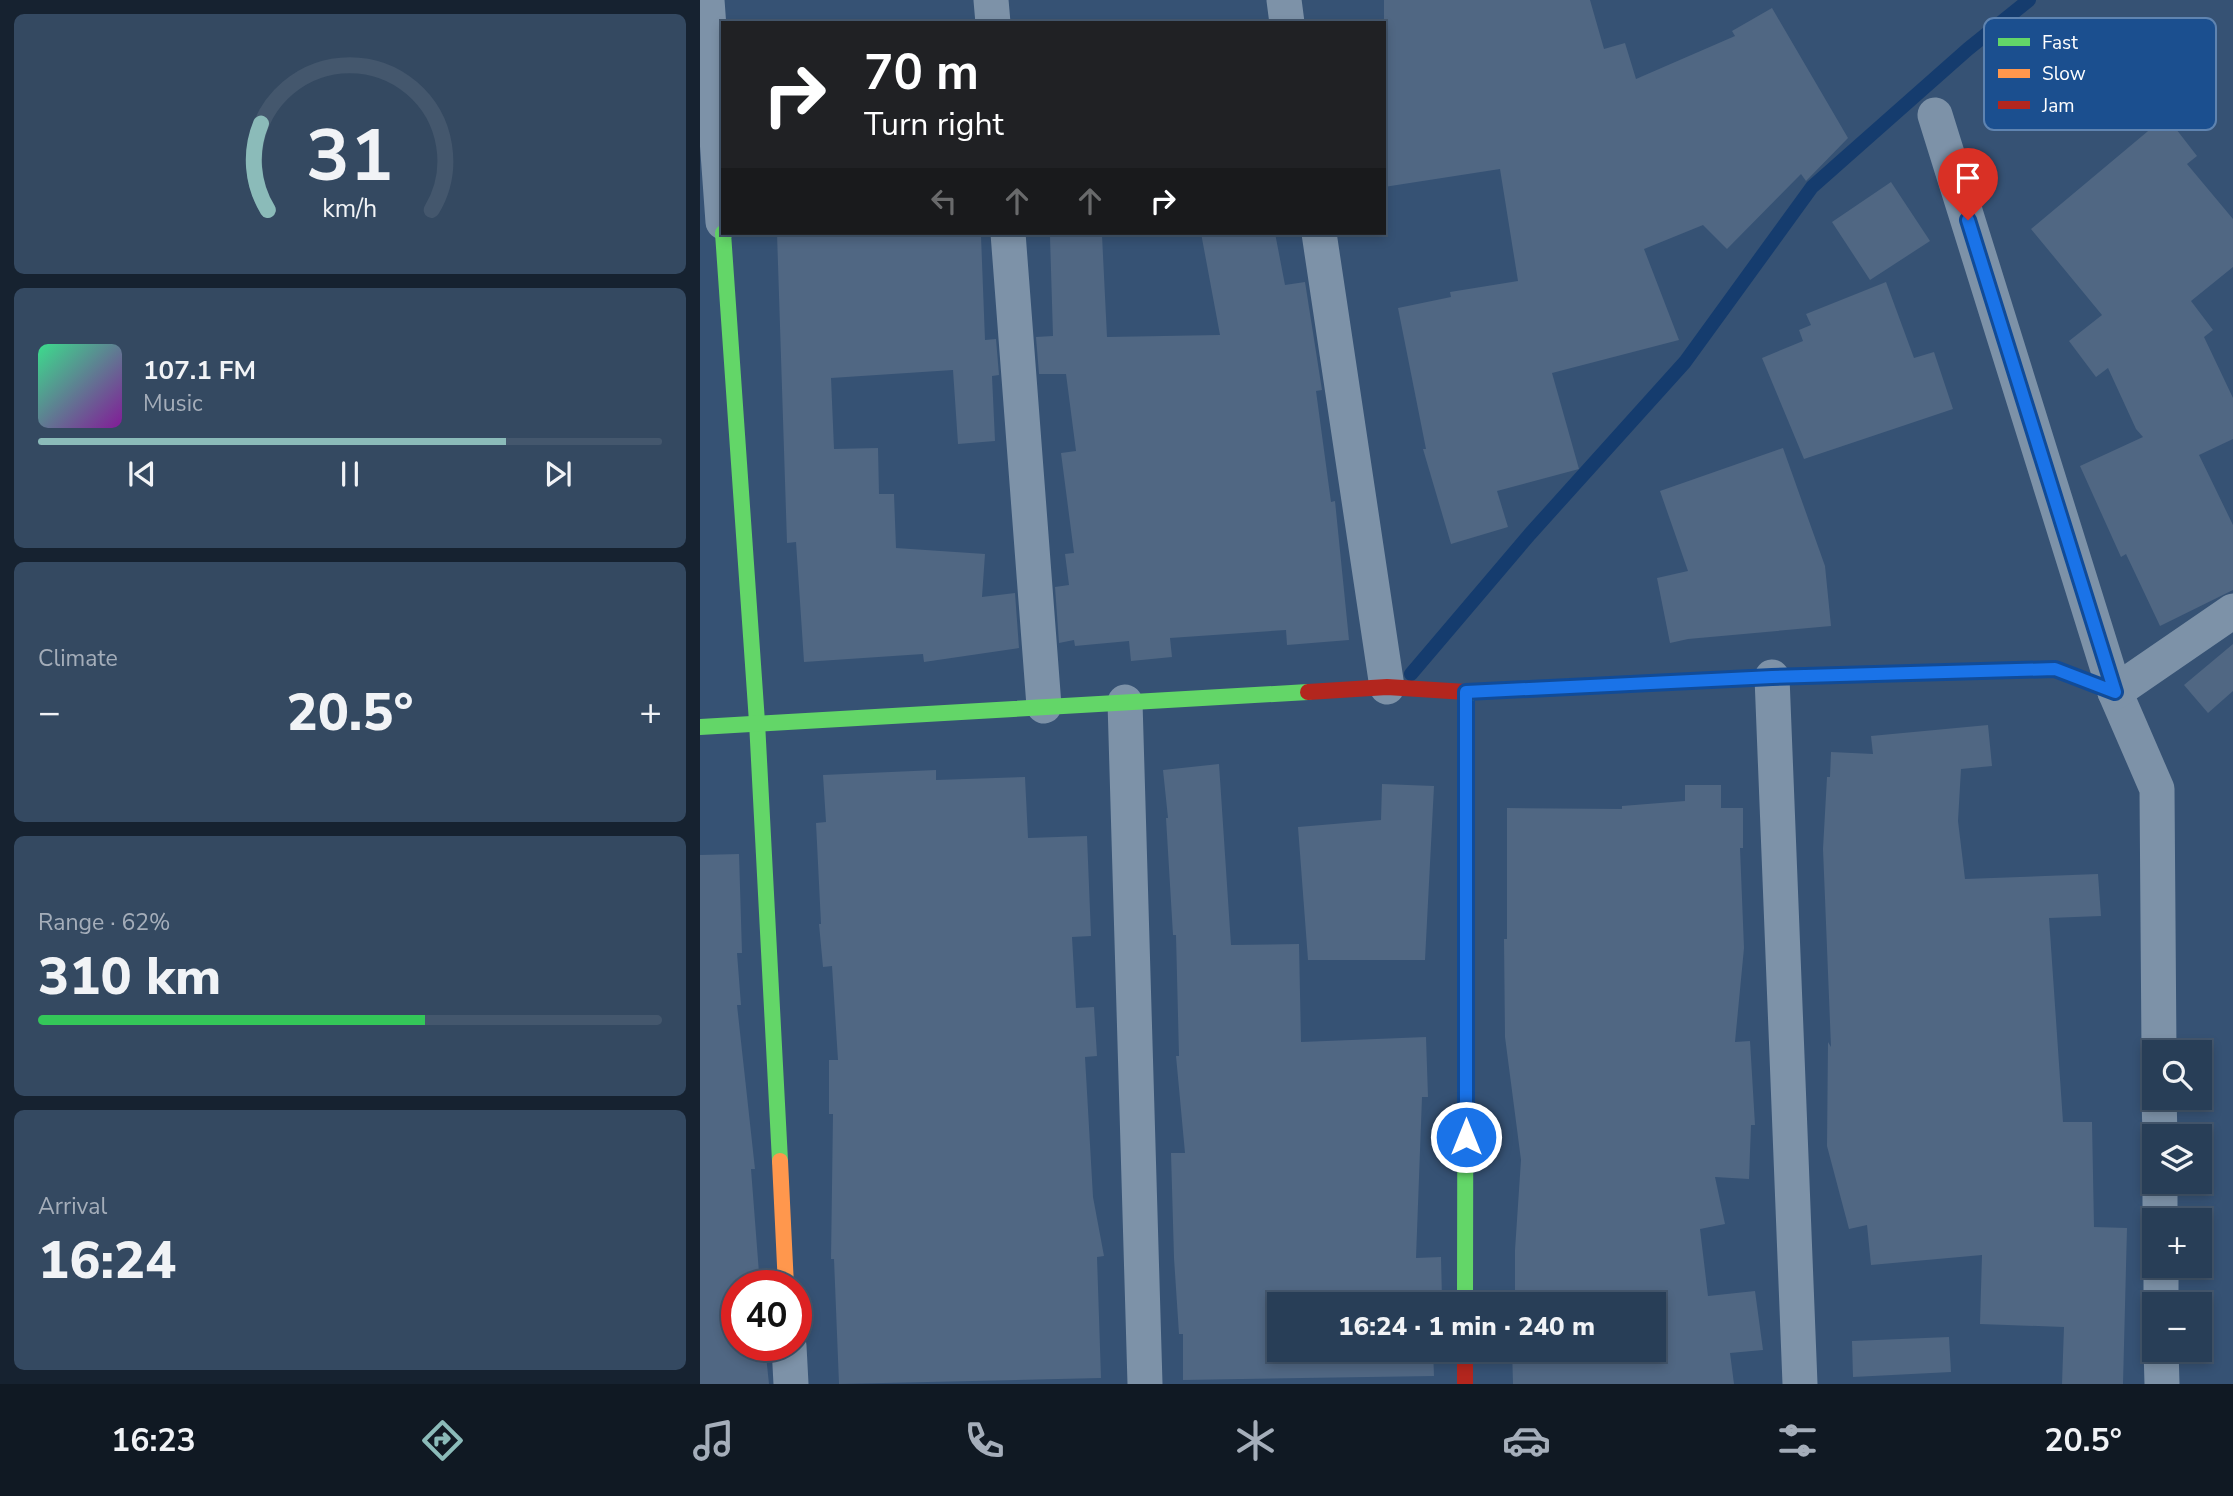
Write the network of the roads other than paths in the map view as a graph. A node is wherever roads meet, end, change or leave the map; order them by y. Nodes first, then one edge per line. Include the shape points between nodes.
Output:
1 (707, 0) edge
2 (991, 0) edge
3 (1284, 0) edge
4 (993, 21) edge
5 (1287, 21) edge
6 (1935, 115) dead end
7 (721, 194) edge
8 (723, 235) edge
9 (1008, 235) edge
10 (1319, 235) edge
11 (2233, 611) edge
12 (1772, 677) junction
13 (1387, 687) junction
14 (1466, 692) junction
15 (2115, 692) junction
16 (1125, 702) junction
17 (1044, 706) junction
18 (757, 722) junction
19 (700, 727) edge
20 (2159, 1040) edge
21 (785, 1270) edge
22 (1465, 1292) edge
23 (790, 1361) edge
24 (1465, 1362) edge
25 (2161, 1362) edge
26 (791, 1384) edge
27 (1145, 1384) edge
28 (1465, 1384) edge
29 (1800, 1384) edge
30 (2162, 1384) edge

1 - 7 street
2 - 4 street
3 - 5 street
6 - 15 street
8 - 18 street
9 - 17 street
10 - 13 street
11 - 15 street
12 - 14 street
12 - 15 street via 2055,669
12 - 29 street
13 - 14 street
13 - 16 street
14 - 22 street
15 - 20 street via 2157,789
16 - 17 street
16 - 27 street
17 - 18 street
18 - 19 street
18 - 21 street
23 - 26 street
24 - 28 street
25 - 30 street

